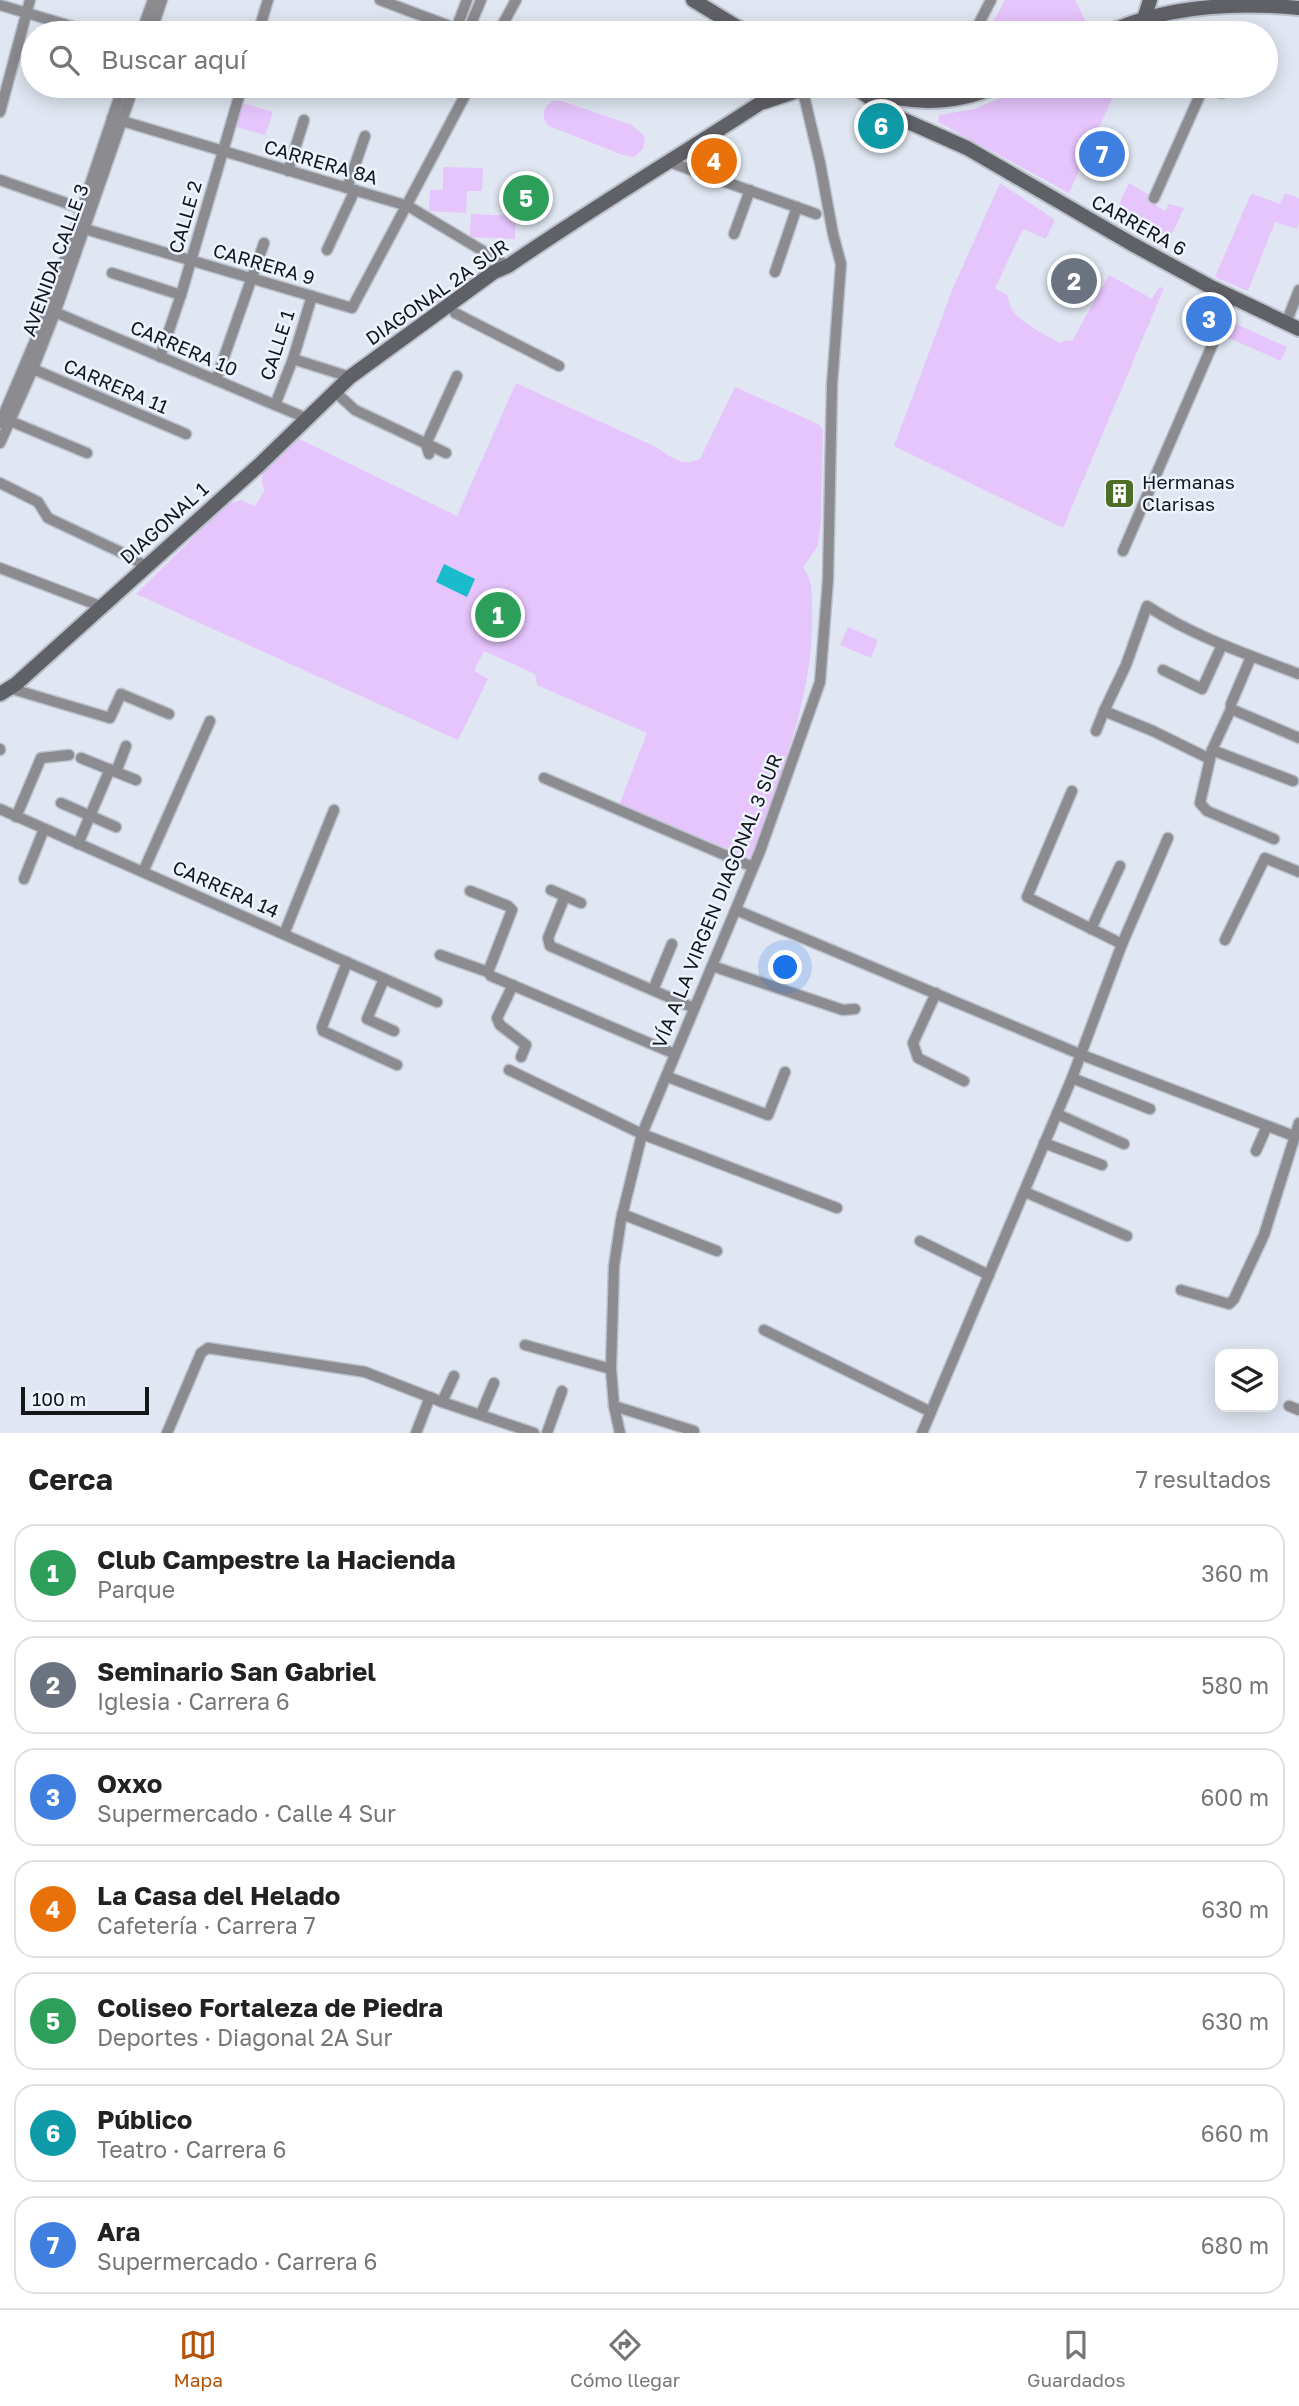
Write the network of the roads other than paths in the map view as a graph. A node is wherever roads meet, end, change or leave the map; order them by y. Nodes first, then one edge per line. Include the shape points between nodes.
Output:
1 (30, 0) edge
2 (153, 0) edge
3 (162, 0) edge
4 (268, 0) edge
5 (380, 0) edge
6 (467, 0) edge
7 (481, 0) edge
8 (516, 0) edge
9 (693, 0) edge
10 (991, 0) edge
11 (1150, 0) edge
12 (1209, 0) edge
13 (1241, 4) junction
14 (0, 5) edge
15 (1299, 8) edge
16 (27, 13) junction
17 (1144, 19) junction
18 (24, 21) edge
19 (54, 21) edge
20 (145, 21) edge
21 (155, 21) edge
22 (262, 21) edge
23 (435, 21) edge
24 (459, 21) edge
25 (472, 21) edge
26 (505, 21) edge
27 (727, 21) edge
28 (980, 21) edge
29 (1139, 21) edge
30 (21, 30) edge
31 (5, 75) edge
32 (121, 98) edge
33 (128, 98) edge
34 (238, 98) edge
35 (464, 98) edge
36 (766, 98) edge
37 (775, 98) edge
38 (805, 98) edge
39 (870, 98) edge
40 (899, 98) edge
41 (936, 98) edge
42 (957, 98) edge
43 (1199, 98) edge
44 (933, 102) junction
45 (760, 104) junction
46 (0, 112) edge
47 (117, 120) junction
48 (304, 120) dead end
49 (923, 128) junction
50 (365, 136) dead end
51 (223, 151) junction
52 (669, 162) junction
53 (288, 171) junction
54 (0, 180) edge
55 (351, 189) junction
56 (750, 190) junction
57 (1154, 198) dead end
58 (408, 206) junction
59 (797, 206) junction
60 (83, 209) junction
61 (816, 214) dead end
62 (85, 229) junction
63 (734, 234) dead end
64 (264, 243) dead end
65 (327, 250) dead end
66 (191, 260) junction
67 (508, 266) junction
68 (775, 272) dead end
69 (112, 273) dead end
70 (252, 278) junction
71 (1299, 290) edge
72 (181, 295) junction
73 (312, 296) junction
74 (1233, 297) junction
75 (52, 311) junction
76 (455, 313) dead end
77 (1293, 326) edge
78 (160, 357) junction
79 (293, 359) junction
80 (559, 366) dead end
81 (33, 369) junction
82 (457, 376) dead end
83 (350, 377) junction
84 (216, 380) junction
85 (334, 391) junction
86 (275, 405) junction
87 (306, 418) junction
88 (3, 419) edge
89 (186, 434) dead end
90 (0, 443) edge
91 (427, 449) junction
92 (87, 453) dead end
93 (446, 453) dead end
94 (0, 483) edge
95 (1123, 551) dead end
96 (145, 566) junction
97 (0, 568) edge
98 (100, 606) junction
99 (1222, 645) junction
100 (1251, 657) junction
101 (1163, 670) dead end
102 (1299, 674) edge
103 (5, 691) edge
104 (1231, 709) junction
105 (1104, 711) junction
106 (169, 714) dead end
107 (210, 721) dead end
108 (1096, 731) dead end
109 (1299, 738) edge
110 (126, 746) dead end
111 (69, 755) dead end
112 (1211, 755) junction
113 (81, 758) dead end
114 (113, 771) junction
115 (544, 778) dead end
116 (136, 780) dead end
117 (1293, 781) dead end
118 (1072, 792) dead end
119 (61, 803) dead end
120 (0, 809) edge
121 (334, 810) dead end
122 (89, 816) junction
123 (16, 817) junction
124 (116, 827) dead end
125 (44, 829) junction
126 (1168, 838) dead end
127 (1274, 839) dead end
128 (78, 844) junction
129 (1120, 866) dead end
130 (753, 867) junction
131 (144, 872) junction
132 (1299, 872) edge
133 (24, 879) dead end
134 (551, 890) dead end
135 (470, 891) dead end
136 (565, 896) junction
137 (580, 902) dead end
138 (736, 910) junction
139 (1091, 929) junction
140 (284, 934) junction
141 (1225, 940) dead end
142 (672, 944) dead end
143 (1122, 944) junction
144 (440, 955) dead end
145 (347, 962) junction
146 (712, 966) junction
147 (488, 972) junction
148 (384, 979) junction
149 (513, 985) junction
150 (653, 990) junction
151 (936, 993) junction
152 (437, 1002) dead end
153 (694, 1008) junction
154 (855, 1009) dead end
155 (394, 1031) dead end
156 (675, 1054) junction
157 (1082, 1055) junction
158 (521, 1056) dead end
159 (397, 1065) dead end
160 (509, 1070) dead end
161 (785, 1072) dead end
162 (668, 1077) junction
163 (1072, 1078) junction
164 (964, 1082) dead end
165 (1150, 1109) dead end
166 (1057, 1114) junction
167 (1299, 1123) edge
168 (1267, 1126) junction
169 (642, 1134) junction
170 (1294, 1136) junction
171 (1044, 1143) junction
172 (1124, 1144) dead end
173 (1256, 1151) dead end
174 (1102, 1165) dead end
175 (1025, 1192) junction
176 (837, 1208) dead end
177 (622, 1214) junction
178 (1127, 1236) dead end
179 (920, 1241) dead end
180 (717, 1251) dead end
181 (989, 1275) junction
182 (1181, 1290) dead end
183 (764, 1330) dead end
184 (525, 1345) dead end
185 (611, 1369) junction
186 (454, 1376) dead end
187 (494, 1383) dead end
188 (562, 1391) dead end
189 (430, 1397) junction
190 (442, 1402) junction
191 (614, 1406) junction
192 (931, 1412) junction
193 (481, 1414) junction
194 (694, 1431) edge
195 (622, 1432) edge
196 (167, 1433) edge
197 (416, 1433) edge
198 (534, 1433) edge
199 (547, 1433) edge
200 (922, 1433) edge

1 - 16 street
2 - 20 street
3 - 21 street
4 - 22 street
5 - 23 street
6 - 24 street
7 - 25 street
8 - 26 street
9 - 27 main road
10 - 28 street
11 - 17 main road
12 - 13 street
13 - 15 main road
13 - 17 main road
14 - 16 street
16 - 18 street
16 - 19 street
17 - 29 main road
30 - 31 street
31 - 46 street
32 - 47 street, AVENIDA CALLE 3
33 - 47 street, AVENIDA CALLE 3
34 - 51 street, CALLE 2
35 - 58 street
36 - 45 main road
37 - 45 main road
38 - 130 street, VÍA A LA VIRGEN DIAGONAL 3 SUR via 841,264 832,385 828,580 820,681
39 - 49 main road, CARRERA 6
40 - 44 main road, CARRERA 6
41 - 44 street
42 - 44 main road, CARRERA 6
43 - 57 street
44 - 49 main road via 917,113
45 - 52 main road, DIAGONAL 2A SUR
47 - 51 street, CARRERA 8A
47 - 60 street, AVENIDA CALLE 3
47 - 62 street, AVENIDA CALLE 3
48 - 53 street
49 - 74 main road, CARRERA 6 via 967,148
50 - 55 street
51 - 53 street, CARRERA 8A
51 - 66 street, CALLE 2
52 - 56 street
52 - 67 main road, DIAGONAL 2A SUR
53 - 55 street, CARRERA 8A
54 - 60 street
55 - 58 street, CARRERA 8A
55 - 65 street
56 - 59 street
56 - 63 street
58 - 67 street, CARRERA 8A
58 - 73 street, CARRERA 9 via 352,308
59 - 61 street
59 - 68 street
60 - 75 street, AVENIDA CALLE 3
62 - 66 street, CARRERA 9
62 - 75 street, AVENIDA CALLE 3
64 - 70 street
66 - 70 street, CARRERA 9
66 - 72 street, CALLE 2
67 - 83 main road, DIAGONAL 2A SUR
69 - 72 street
70 - 73 street, CARRERA 9
70 - 84 street
71 - 77 street
72 - 78 street, CALLE 2
73 - 79 street, CALLE 1
74 - 77 main road, CARRERA 6
74 - 95 street
75 - 78 street, CARRERA 10
75 - 81 street, AVENIDA CALLE 3
75 - 88 street, AVENIDA CALLE 3
76 - 80 street
78 - 84 street, CARRERA 10
79 - 83 street
79 - 86 street, CALLE 1
81 - 88 street, AVENIDA CALLE 3
81 - 89 street, CARRERA 11
82 - 91 street
83 - 85 main road, DIAGONAL 1
84 - 86 street, CARRERA 10
85 - 87 main road, DIAGONAL 1
85 - 91 street via 349,407
86 - 87 street, CARRERA 10
87 - 96 main road, DIAGONAL 1
88 - 90 street, AVENIDA CALLE 3
88 - 92 street
91 - 93 street
94 - 96 street via 38,502 48,518
96 - 98 main road, DIAGONAL 1
97 - 98 street
98 - 103 main road, DIAGONAL 1
99 - 100 street
99 - 101 street via 1202,689
99 - 105 street via 1147,606
100 - 102 street
100 - 104 street
103 - 106 street via 110,718 121,694
104 - 109 street
104 - 112 street
105 - 108 street
105 - 112 street
107 - 131 street
110 - 114 street
111 - 123 street via 41,758
112 - 117 street
112 - 127 street via 1200,803 1207,811
113 - 114 street
114 - 116 street
114 - 122 street
115 - 130 street
118 - 139 street via 1027,897
119 - 122 street
120 - 123 street, CARRERA 14
121 - 140 street
122 - 124 street
122 - 128 street
123 - 125 street, CARRERA 14
125 - 128 street, CARRERA 14
125 - 133 street
126 - 143 street
128 - 131 street, CARRERA 14
129 - 139 street
130 - 138 street, VÍA A LA VIRGEN DIAGONAL 3 SUR
131 - 140 street, CARRERA 14
132 - 141 street via 1265,858
134 - 136 street
135 - 147 street via 512,910
136 - 137 street
136 - 150 street via 548,938 550,946
138 - 146 street, VÍA A LA VIRGEN DIAGONAL 3 SUR
138 - 151 street
139 - 143 street
140 - 145 street, CARRERA 14
142 - 150 street
143 - 157 street
144 - 147 street
145 - 148 street, CARRERA 14
145 - 159 street via 323,1031
146 - 153 street, VÍA A LA VIRGEN DIAGONAL 3 SUR
146 - 154 street via 844,1010
147 - 149 street
148 - 152 street, CARRERA 14
148 - 155 street via 368,1019
149 - 156 street
149 - 158 street via 497,1018 526,1045
150 - 153 street
151 - 157 street
151 - 164 street via 913,1043 918,1058
153 - 156 street, VÍA A LA VIRGEN DIAGONAL 3 SUR
156 - 162 street, VÍA A LA VIRGEN DIAGONAL 3 SUR
157 - 163 street
157 - 168 street
160 - 169 street
161 - 162 street via 768,1115
162 - 169 street, VÍA A LA VIRGEN DIAGONAL 3 SUR
163 - 165 street
163 - 166 street
166 - 171 street
166 - 172 street
167 - 170 street
168 - 170 street
168 - 173 street
169 - 176 street
169 - 177 street, VÍA A LA VIRGEN DIAGONAL 3 SUR
170 - 182 street via 1264,1235 1234,1299 1229,1304
171 - 174 street
171 - 175 street
175 - 178 street
175 - 181 street
177 - 180 street
177 - 185 street, VÍA A LA VIRGEN DIAGONAL 3 SUR via 614,1266
179 - 181 street
181 - 192 street
183 - 192 street
184 - 185 street
185 - 191 street, VÍA A LA VIRGEN DIAGONAL 3 SUR
186 - 190 street
187 - 193 street
188 - 199 street
189 - 190 street
189 - 196 street via 365,1372 208,1349 201,1353
189 - 197 street
190 - 193 street
191 - 194 street
191 - 195 street, VÍA A LA VIRGEN DIAGONAL 3 SUR
192 - 200 street
193 - 198 street

